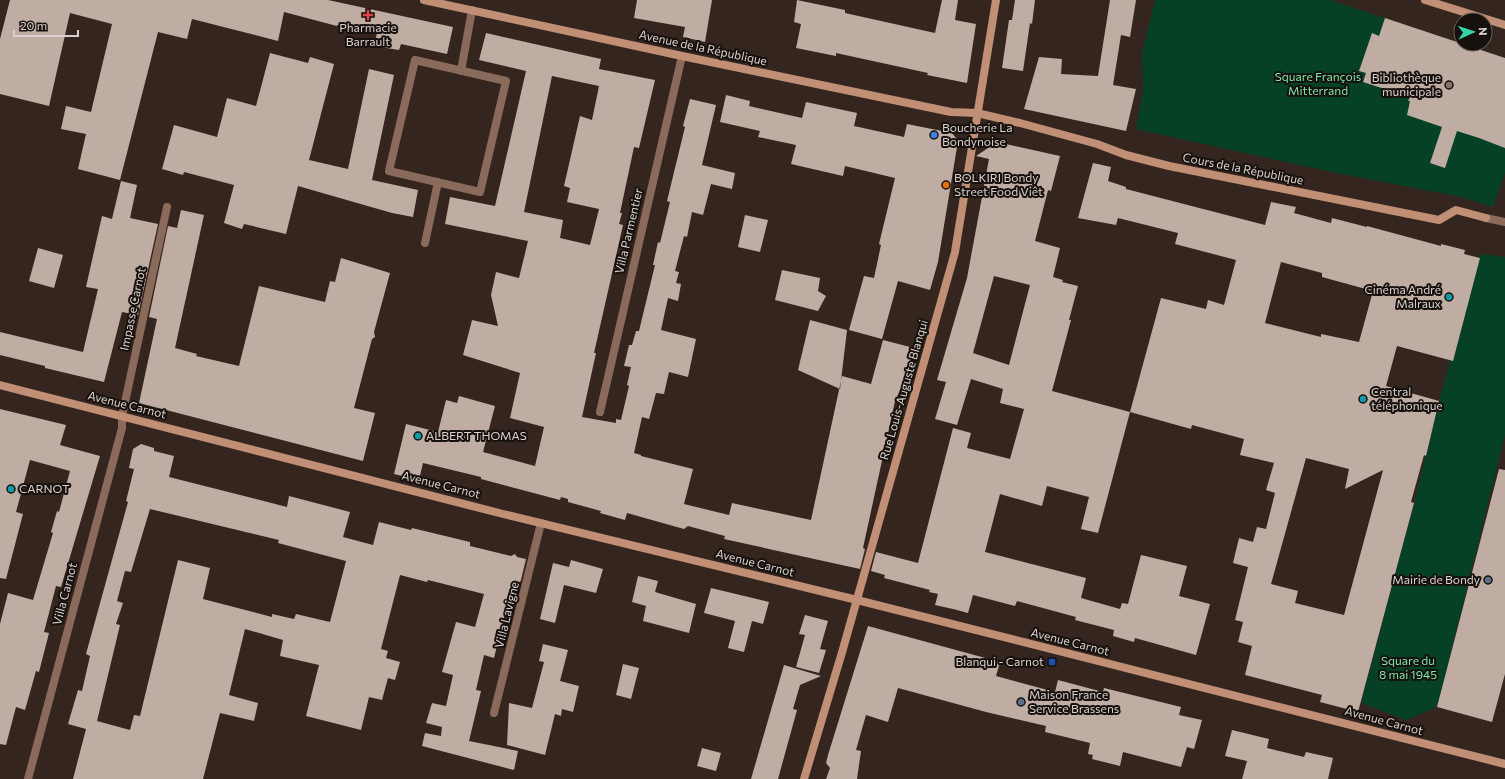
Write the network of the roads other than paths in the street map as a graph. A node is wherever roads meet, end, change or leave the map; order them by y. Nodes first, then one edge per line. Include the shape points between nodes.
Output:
1 (424, 0) edge
2 (996, 0) edge
3 (1425, 0) edge
4 (472, 10) junction
5 (1505, 25) edge
6 (682, 56) junction
7 (461, 70) junction
8 (977, 113) junction
9 (438, 182) junction
10 (167, 207) dead end
11 (1505, 222) edge
12 (425, 243) dead end
13 (0, 385) edge
14 (600, 412) dead end
15 (122, 416) junction
16 (541, 523) junction
17 (857, 600) junction
18 (494, 713) dead end
19 (1505, 764) edge
20 (28, 779) edge
21 (804, 779) edge

1 - 4 street, Avenue de la République
2 - 8 street, Rue Louis-Auguste Blanqui
3 - 5 street
4 - 6 street, Avenue de la République
4 - 7 street
6 - 8 street, Avenue de la République via 951,112
6 - 14 street, Villa Parmentier
7 - 9 street via 506,81 480,192
7 - 9 street via 415,60 389,171
8 - 11 street, Cours de la République via 1097,144 1126,155 1169,166 1439,220 1456,210
8 - 17 street, Rue Louis-Auguste Blanqui via 955,252
9 - 12 street
10 - 15 street, Impasse Carnot
13 - 15 street, Avenue Carnot
15 - 16 street, Avenue Carnot
15 - 20 street, Villa Carnot via 122,428
16 - 17 street, Avenue Carnot
16 - 18 street, Villa Lavigne
17 - 19 street, Avenue Carnot
17 - 21 street, Rue Louis-Auguste Blanqui

